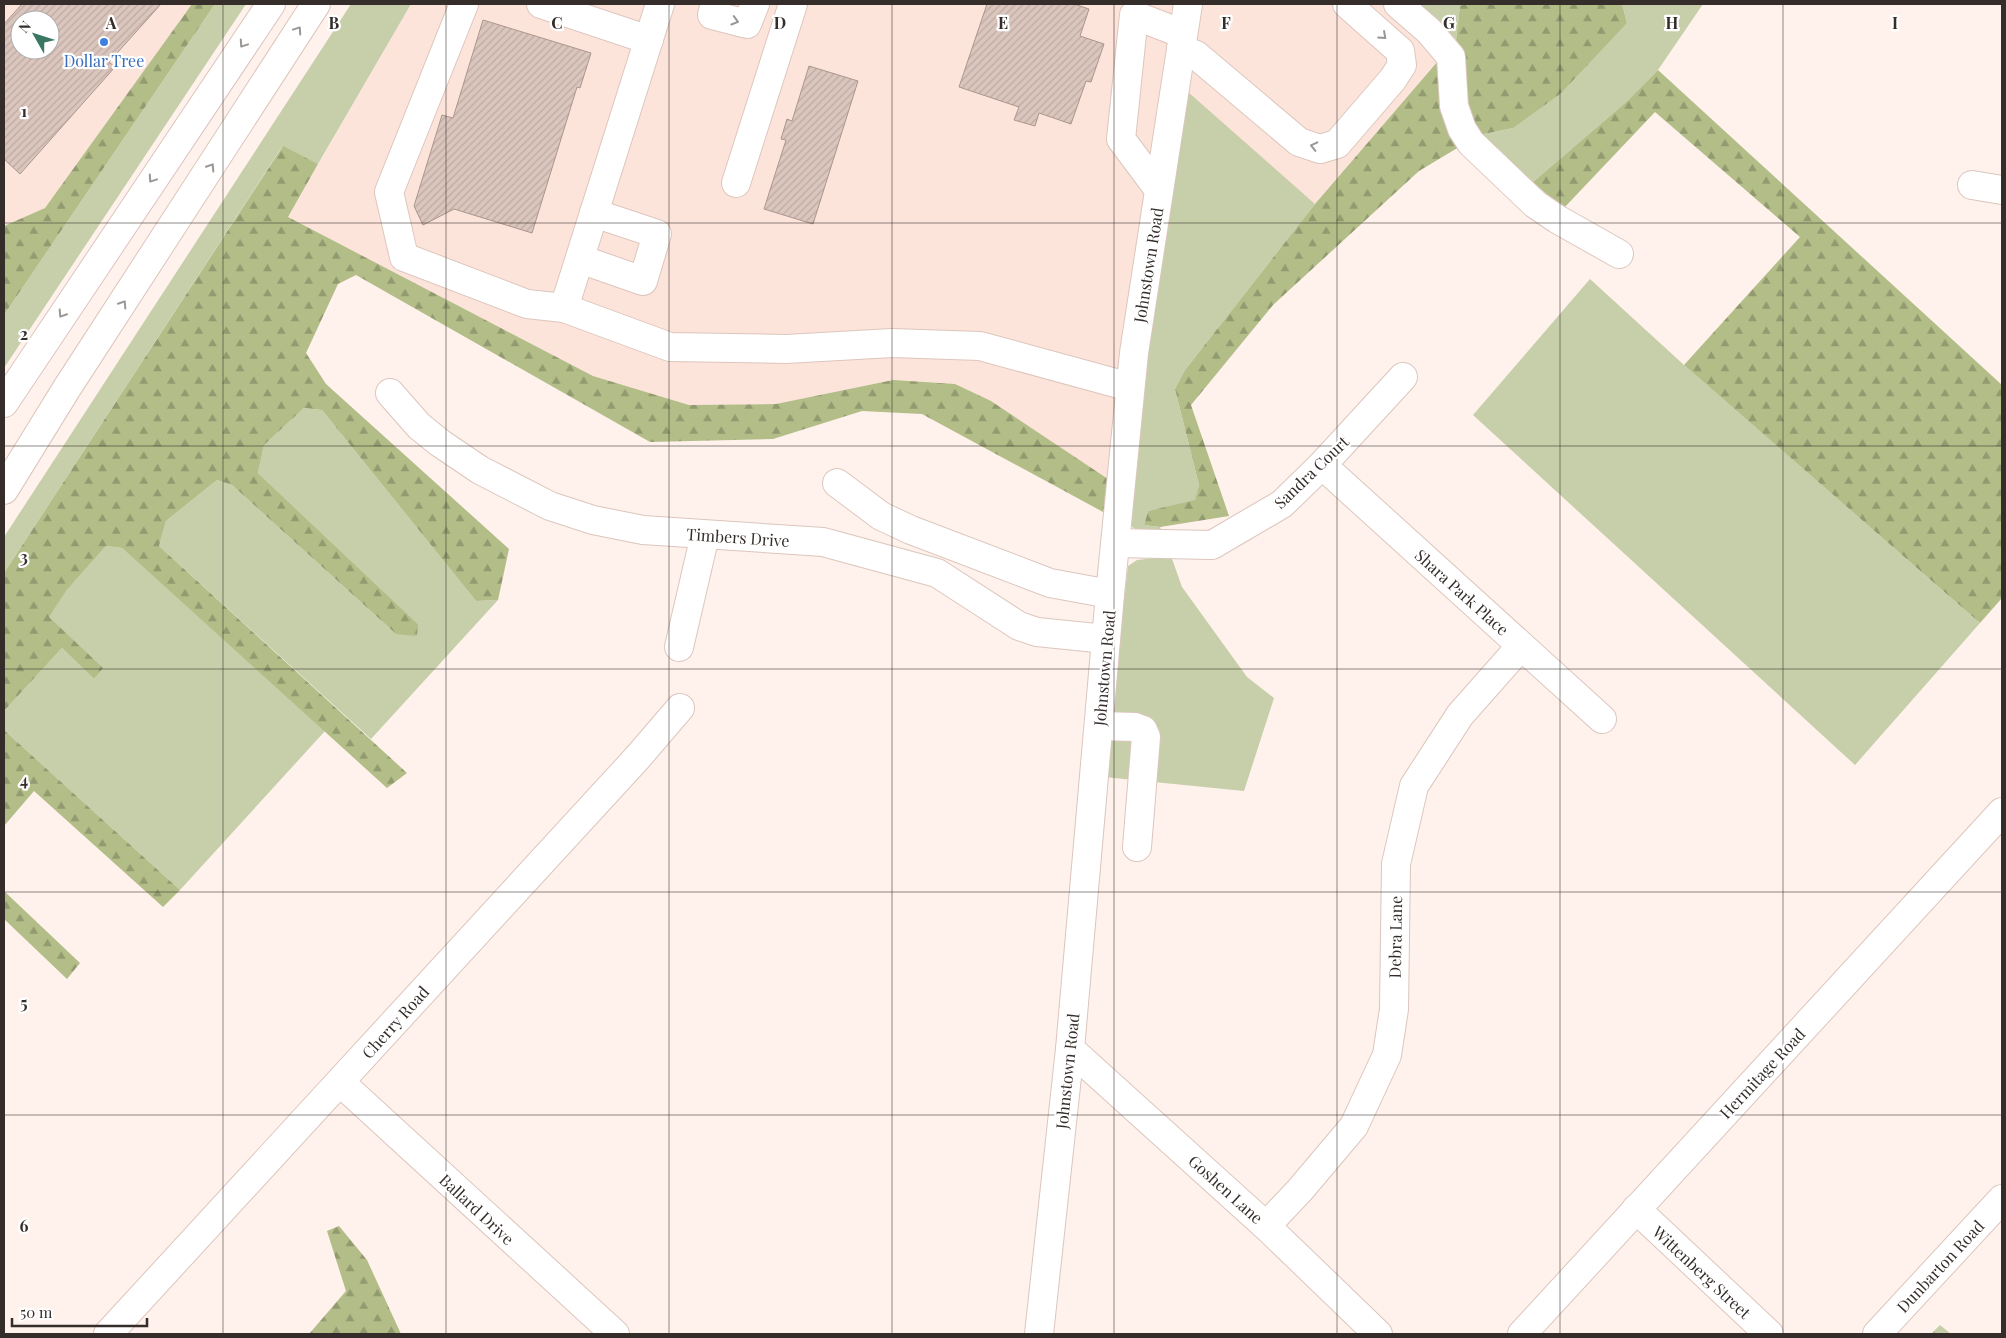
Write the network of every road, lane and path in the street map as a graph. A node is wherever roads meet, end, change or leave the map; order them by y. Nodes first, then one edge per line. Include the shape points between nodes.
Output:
1 (271, 4) edge
2 (316, 4) edge
3 (464, 4) edge
4 (541, 4) edge
5 (660, 4) edge
6 (715, 4) edge
7 (754, 4) edge
8 (793, 4) edge
9 (1188, 4) edge
10 (1346, 4) edge
11 (1398, 4) edge
12 (1123, 10) edge
13 (649, 40) junction
14 (1182, 42) junction
15 (736, 182) dead end
16 (1972, 185) dead end
17 (1159, 190) junction
18 (2002, 190) edge
19 (594, 213) junction
20 (1619, 254) dead end
21 (580, 259) junction
22 (564, 308) junction
23 (1402, 377) dead end
24 (1130, 387) junction
25 (67, 388) junction
26 (390, 393) dead end
27 (4, 402) edge
28 (1322, 465) junction
29 (4, 468) edge
30 (837, 483) dead end
31 (4, 490) edge
32 (705, 534) junction
33 (1115, 543) junction
34 (1110, 594) junction
35 (1106, 639) junction
36 (1520, 646) junction
37 (678, 647) dead end
38 (680, 708) dead end
39 (1602, 718) dead end
40 (1098, 726) junction
41 (2002, 812) edge
42 (1137, 847) dead end
43 (1070, 1049) junction
44 (340, 1082) junction
45 (2002, 1198) edge
46 (1636, 1209) junction
47 (1266, 1226) junction
48 (108, 1334) edge
49 (614, 1334) edge
50 (1039, 1334) edge
51 (1378, 1334) edge
52 (1522, 1334) edge
53 (1769, 1334) edge
54 (1877, 1334) edge

1 -> 27 main road
25 -> 2 main road
3 - 22 main road via 389,192 404,257 527,304
4 - 13 main road
5 - 13 main road
6 -> 7 main road via 712,14 747,24
8 - 15 main road
9 - 14 main road, Johnstown Road
10 -> 14 main road via 1400,52 1402,65 1394,79 1336,144 1320,149 1300,142
11 - 20 main road via 1429,31 1451,58 1454,106 1462,130 1471,143 1535,204
12 - 14 main road
12 - 17 main road via 1121,139
13 - 19 main road
14 - 17 main road, Johnstown Road
16 - 18 main road
17 - 24 main road, Johnstown Road
19 - 21 main road
19 - 21 main road via 656,234 643,281
21 - 22 main road
22 - 24 main road via 670,347 786,349 892,343 980,346
23 - 28 main road, Sandra Court
24 - 33 main road, Johnstown Road
25 - 29 main road
25 - 31 main road
26 - 32 main road, Timbers Drive via 419,426 440,443 480,470 550,506 593,520 643,530
28 - 33 main road, Sandra Court via 1282,504 1212,546
28 - 36 main road, Shara Park Place
30 - 34 main road via 881,516 910,530 1050,583
32 - 35 main road, Timbers Drive via 822,542 936,573 1019,626 1037,632
32 - 37 main road
33 - 34 main road, Johnstown Road
34 - 35 main road, Johnstown Road
35 - 40 main road, Johnstown Road
36 - 39 main road, Shara Park Place
36 - 47 main road, Debra Lane via 1460,715 1414,786 1396,864 1394,1009 1387,1055 1354,1126
38 - 44 main road, Cherry Road
40 - 42 main road via 1144,730
40 - 43 main road, Johnstown Road
41 - 46 main road, Hermitage Road
43 - 47 main road, Goshen Lane
43 - 50 main road, Johnstown Road
44 - 48 main road, Cherry Road
44 - 49 main road, Ballard Drive
45 - 54 main road, Dunbarton Road
46 - 52 main road, Hermitage Road
46 - 53 main road, Wittenberg Street
47 - 51 main road, Goshen Lane

